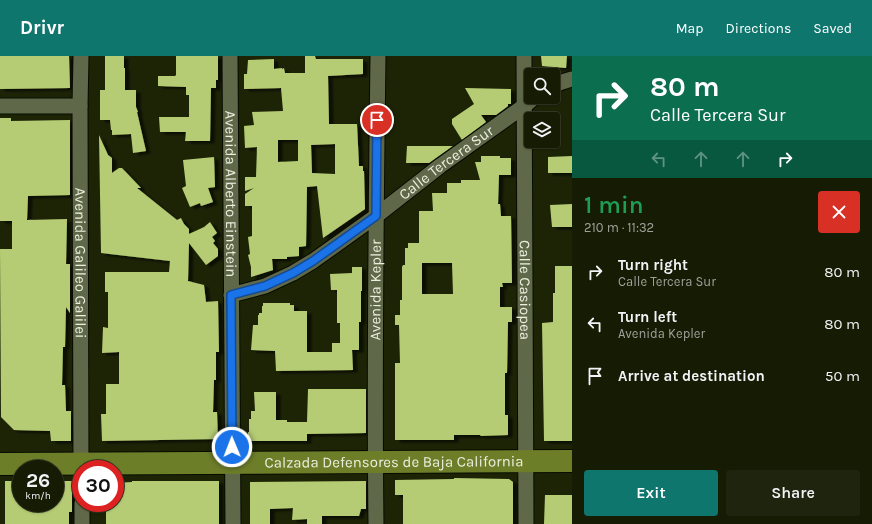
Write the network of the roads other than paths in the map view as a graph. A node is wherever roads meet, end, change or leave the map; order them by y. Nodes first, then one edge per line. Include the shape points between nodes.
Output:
1 (81, 56) edge
2 (230, 56) edge
3 (378, 56) edge
4 (524, 56) edge
5 (525, 68) edge
6 (572, 79) edge
7 (560, 83) edge
8 (525, 104) edge
9 (529, 104) edge
10 (0, 106) edge
11 (80, 106) junction
12 (376, 216) junction
13 (231, 295) junction
14 (81, 460) edge
15 (572, 461) edge
16 (375, 462) junction
17 (526, 462) junction
18 (232, 463) junction
19 (0, 464) edge
20 (124, 465) edge
21 (72, 466) edge
22 (82, 512) edge
23 (82, 524) edge
24 (233, 524) edge
25 (376, 524) edge
26 (526, 524) edge

1 - 11 street, Avenida Galileo Galilei
2 - 13 street, Avenida Alberto Einstein
3 - 12 street, Avenida Kepler
4 - 5 street, Calle Casiopea
6 - 7 street
8 - 12 street, Calle Tercera Sur
9 - 17 street, Calle Casiopea
10 - 11 street
11 - 14 street, Avenida Galileo Galilei
12 - 13 street, Calle Tercera Sur via 293,273 265,286
12 - 16 street, Avenida Kepler
13 - 18 street, Avenida Alberto Einstein
15 - 17 main road, Calzada Defensores de Baja California
16 - 17 main road, Calzada Defensores de Baja California
16 - 18 main road, Calzada Defensores de Baja California
16 - 25 street, Avenida Kepler
17 - 26 street, Calle Casiopea
18 - 20 main road, Calzada Defensores de Baja California
18 - 24 street, Avenida Alberto Einstein
19 - 21 main road, Calzada Defensores de Baja California
22 - 23 street

